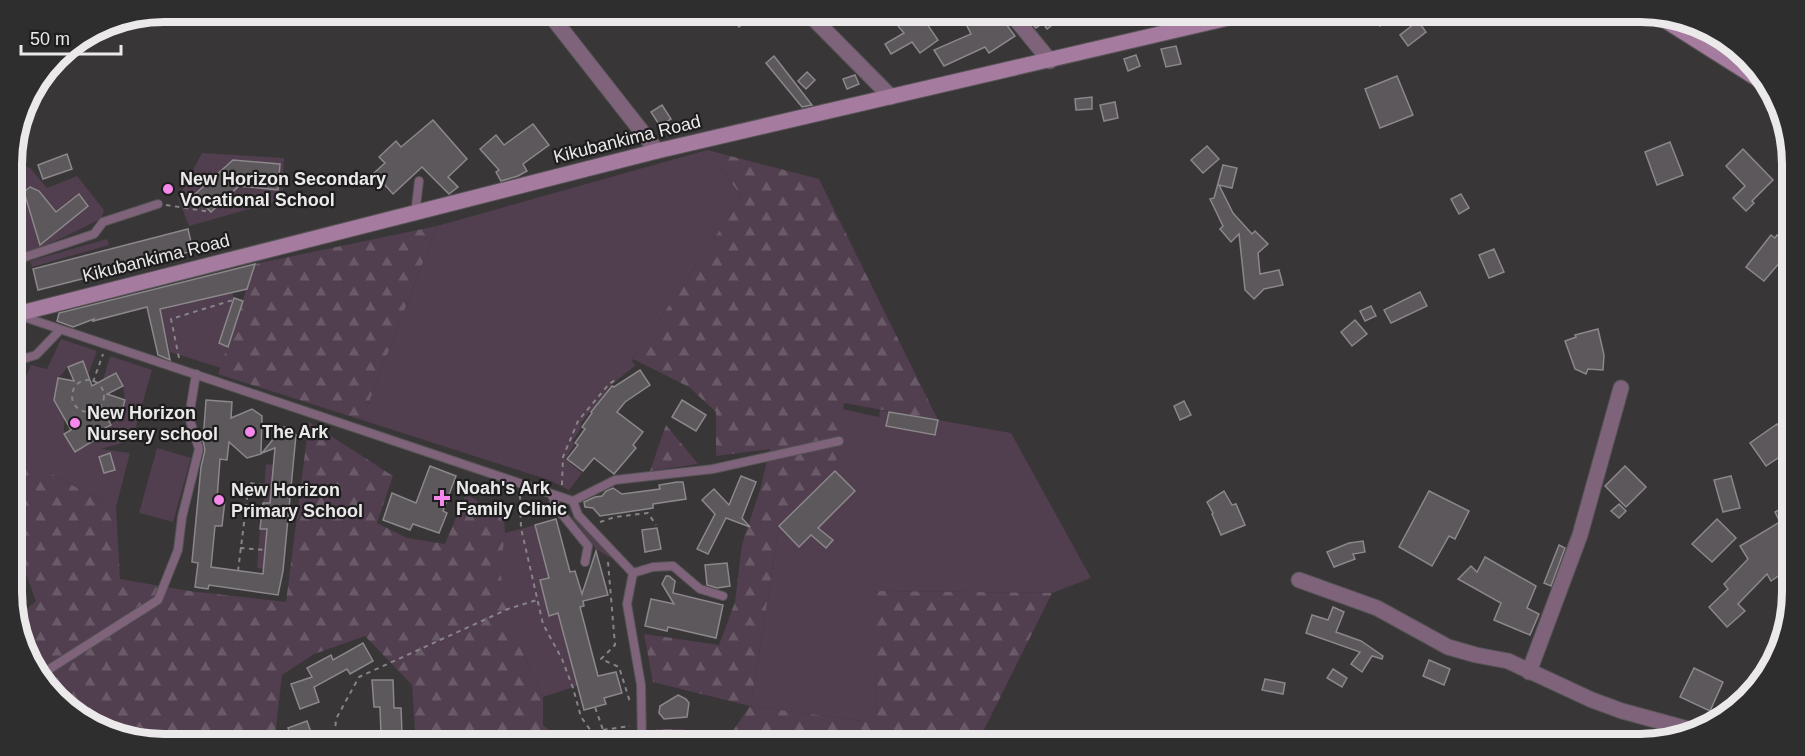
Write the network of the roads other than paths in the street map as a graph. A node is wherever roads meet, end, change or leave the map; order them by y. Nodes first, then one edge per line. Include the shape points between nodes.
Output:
1 (556, 22) edge
2 (817, 22) edge
3 (1018, 22) edge
4 (1212, 22) edge
5 (1677, 27) edge
6 (1050, 61) junction
7 (1749, 73) edge
8 (891, 96) junction
9 (657, 151) junction
10 (419, 181) dead end
11 (158, 204) road end
12 (418, 212) junction
13 (23, 258) edge
14 (23, 312) edge
15 (23, 317) edge
16 (60, 330) junction
17 (23, 359) edge
18 (196, 374) junction
19 (1621, 388) dead end
20 (839, 441) dead end
21 (552, 495) junction
22 (573, 501) junction
23 (585, 562) dead end
24 (633, 573) junction
25 (1299, 580) dead end
26 (723, 596) dead end
27 (47, 670) edge
28 (1529, 672) junction
29 (1682, 727) edge
30 (642, 734) edge

1 - 9 street
2 - 8 street
3 - 6 street
4 - 6 street, Kikubankima Road
5 - 7 street
6 - 8 street, Kikubankima Road
8 - 9 street, Kikubankima Road
9 - 12 street, Kikubankima Road
10 - 12 lane
11 - 13 lane via 103,222 94,234
12 - 14 street, Kikubankima Road
15 - 16 lane
16 - 17 lane via 36,355
16 - 18 lane
18 - 21 lane
18 - 27 lane via 189,417 199,449 178,550 158,600
19 - 28 street via 1580,535
20 - 22 lane via 713,469 615,480
21 - 22 lane
21 - 23 lane via 557,508 588,546
22 - 24 lane via 578,515
24 - 26 lane via 673,566 700,589
24 - 30 lane via 627,604 641,685
25 - 28 street via 1377,608 1448,647 1508,661
28 - 29 street via 1622,711

